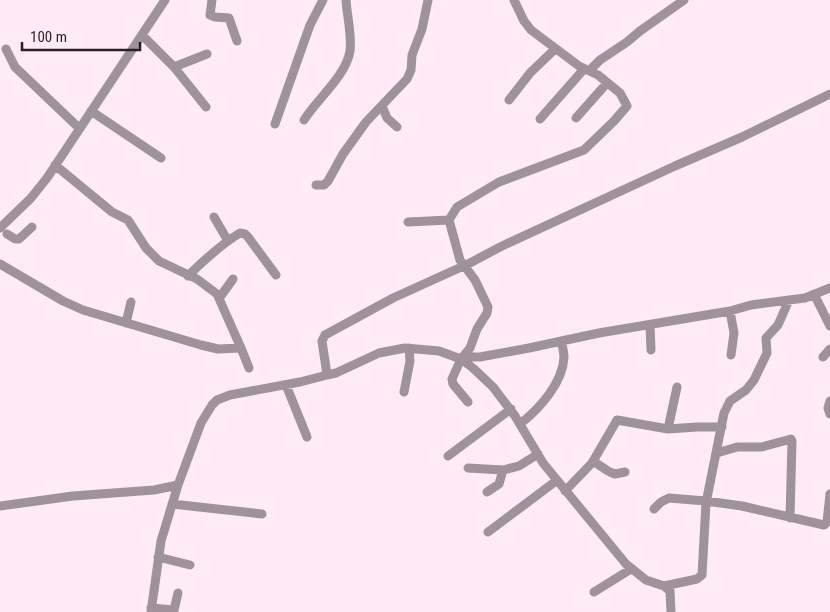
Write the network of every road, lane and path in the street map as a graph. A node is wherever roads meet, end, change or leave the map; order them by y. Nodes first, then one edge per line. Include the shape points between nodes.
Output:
1 (165, 0) edge
2 (212, 0) edge
3 (323, 0) edge
4 (346, 0) edge
5 (428, 0) edge
6 (514, 0) edge
7 (684, 0) edge
8 (142, 35) junction
9 (237, 41) dead end
10 (6, 49) dead end
11 (555, 49) junction
12 (207, 54) dead end
13 (174, 67) junction
14 (587, 70) junction
15 (607, 83) junction
16 (830, 94) edge
17 (509, 100) dead end
18 (382, 106) junction
19 (206, 107) dead end
20 (91, 111) junction
21 (576, 118) dead end
22 (540, 119) dead end
23 (304, 120) dead end
24 (275, 124) dead end
25 (397, 127) dead end
26 (79, 128) junction
27 (161, 158) dead end
28 (55, 165) junction
29 (316, 185) dead end
30 (214, 218) dead end
31 (449, 220) junction
32 (408, 222) dead end
33 (32, 227) dead end
34 (2, 230) edge
35 (228, 240) junction
36 (0, 264) edge
37 (463, 266) junction
38 (276, 275) dead end
39 (188, 276) junction
40 (233, 279) dead end
41 (830, 288) edge
42 (814, 294) junction
43 (220, 297) junction
44 (789, 300) junction
45 (132, 302) dead end
46 (730, 310) junction
47 (126, 322) junction
48 (650, 325) junction
49 (830, 326) edge
50 (562, 342) junction
51 (241, 348) junction
52 (409, 348) junction
53 (830, 349) edge
54 (651, 350) dead end
55 (731, 355) dead end
56 (463, 357) junction
57 (823, 357) dead end
58 (249, 368) dead end
59 (327, 376) junction
60 (286, 385) junction
61 (677, 387) dead end
62 (404, 392) dead end
63 (830, 401) edge
64 (468, 402) dead end
65 (511, 409) junction
66 (830, 414) edge
67 (520, 424) junction
68 (722, 427) junction
69 (668, 429) junction
70 (308, 437) dead end
71 (717, 453) junction
72 (538, 454) junction
73 (448, 456) dead end
74 (593, 461) junction
75 (468, 468) dead end
76 (503, 470) junction
77 (625, 472) dead end
78 (556, 481) junction
79 (178, 485) junction
80 (565, 490) junction
81 (487, 492) dead end
82 (830, 494) edge
83 (706, 501) junction
84 (172, 504) junction
85 (0, 506) edge
86 (654, 509) dead end
87 (262, 514) dead end
88 (790, 518) junction
89 (488, 532) dead end
90 (158, 557) junction
91 (190, 565) dead end
92 (630, 568) junction
93 (664, 586) junction
94 (594, 592) dead end
95 (178, 593) dead end
96 (151, 610) edge
97 (671, 612) edge

1 - 8 street
2 - 9 street via 210,15 229,18
3 - 24 street via 310,25
4 - 23 street via 348,59
5 - 18 street via 412,55 411,70 404,83
6 - 11 street via 526,26
7 - 14 street
8 - 13 street
8 - 20 street
10 - 26 street via 15,67
11 - 14 street
11 - 17 street
12 - 13 street
13 - 19 street
14 - 15 street
14 - 22 street
15 - 21 street
15 - 31 street via 620,93 627,106 584,150 499,182 457,207
16 - 37 street
18 - 25 street
18 - 29 street via 360,130 328,182
20 - 26 street
20 - 27 street
26 - 28 street
28 - 34 street
28 - 39 street via 108,209 128,220 158,261
30 - 35 street
31 - 32 street
31 - 37 street
33 - 34 street via 19,239
35 - 38 street via 240,233 246,234
35 - 39 street
36 - 47 street via 83,310
37 - 56 street via 475,280 488,307
37 - 59 street via 393,298 325,335 322,341
39 - 43 street
40 - 43 street
41 - 42 street
42 - 44 street
42 - 49 street
43 - 51 street
44 - 46 street
44 - 68 street via 778,325 766,338 766,353 754,380 728,404
45 - 47 street
46 - 48 street
46 - 55 street via 734,333
47 - 51 street via 218,349
48 - 50 street via 599,332
48 - 54 street
50 - 56 street via 480,357
50 - 67 street via 564,357 557,382 536,410
51 - 58 street
52 - 56 street
52 - 59 street via 379,353
52 - 62 street
53 - 57 street
56 - 64 street via 452,382
56 - 65 street
59 - 60 street
60 - 70 street
60 - 79 street via 217,400 201,424
61 - 69 street
63 - 66 street
65 - 67 street
65 - 73 street
67 - 72 street
68 - 69 street
68 - 71 street
69 - 74 street via 617,420
71 - 83 street
71 - 88 street via 737,447 768,446 791,439
72 - 76 street via 519,466
72 - 78 street
74 - 77 street via 609,472
74 - 80 street
75 - 76 street
76 - 81 street via 499,484
78 - 80 street
78 - 89 street
79 - 84 street
79 - 85 street
80 - 92 street
82 - 88 street via 826,524
83 - 86 street via 669,498
83 - 88 street
83 - 93 street via 702,575
84 - 87 street
84 - 90 street
90 - 91 street
90 - 96 street
92 - 93 street via 646,580
92 - 94 street
93 - 97 street via 670,591
95 - 96 street via 174,610

